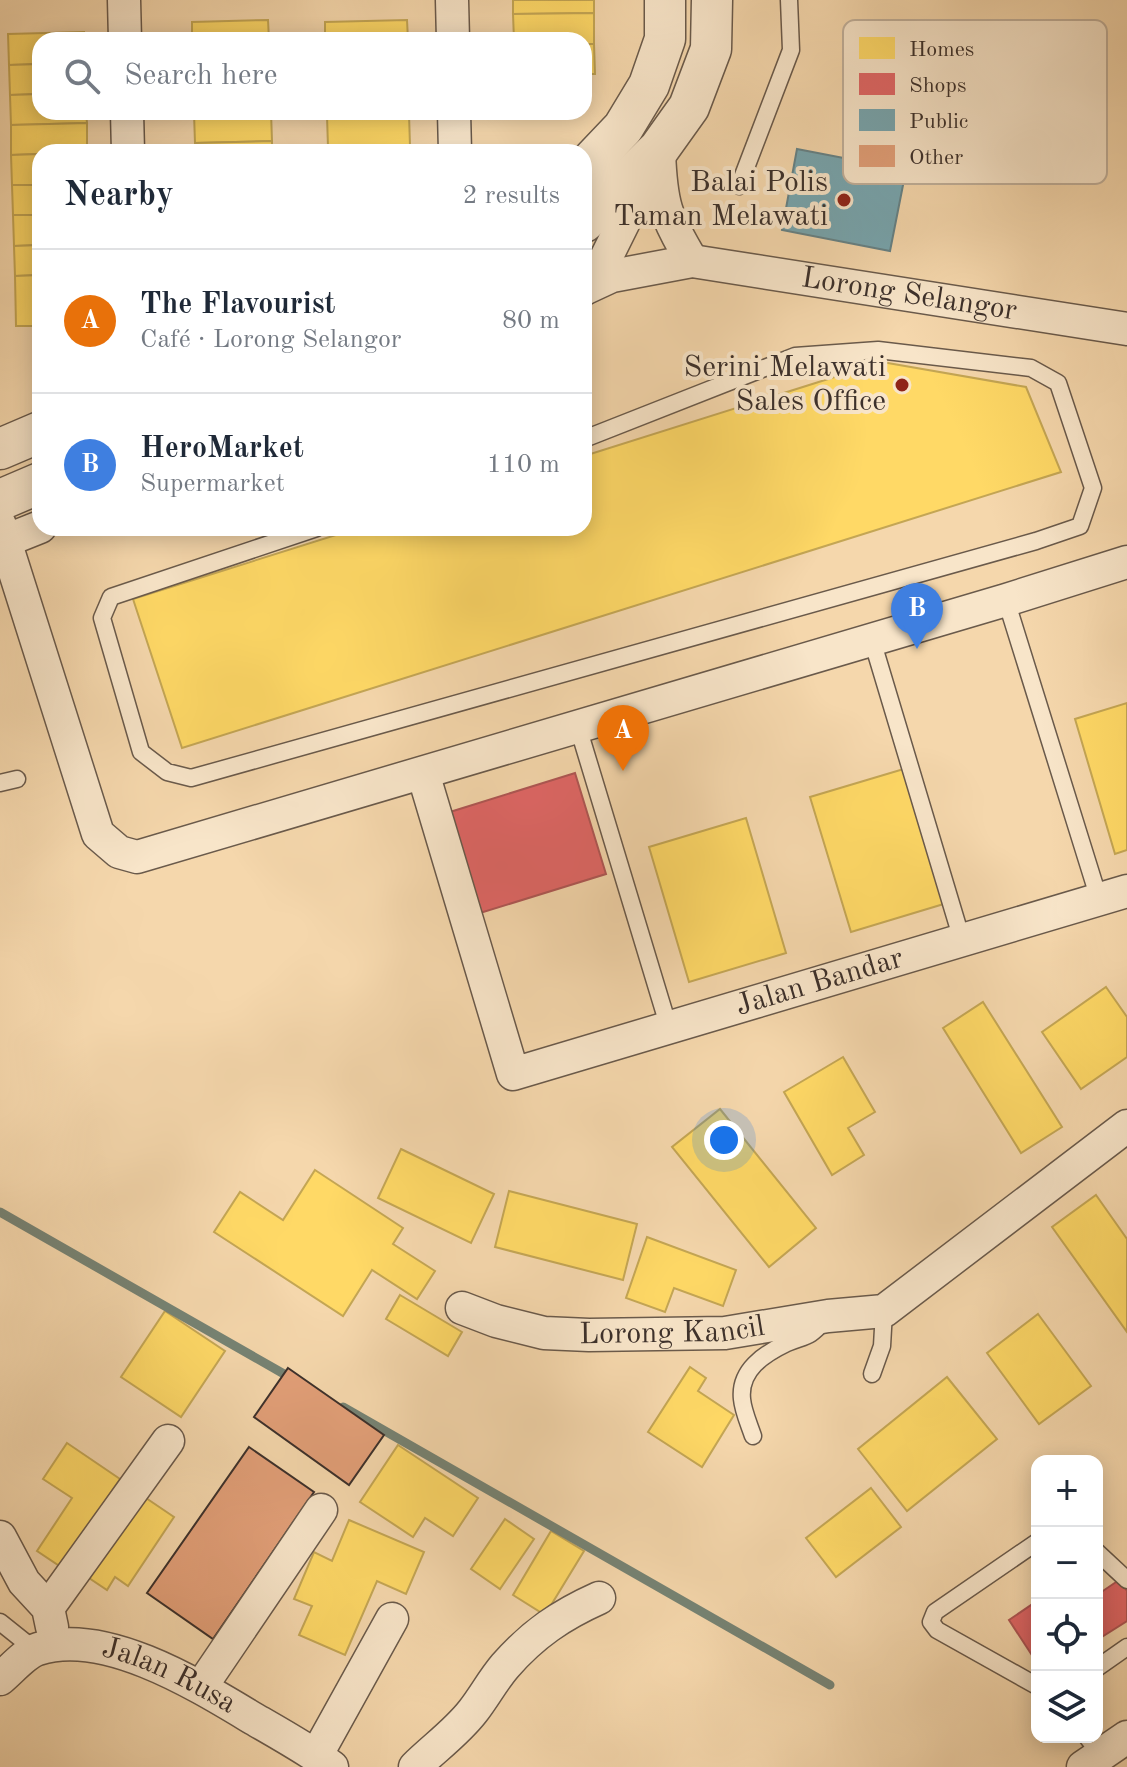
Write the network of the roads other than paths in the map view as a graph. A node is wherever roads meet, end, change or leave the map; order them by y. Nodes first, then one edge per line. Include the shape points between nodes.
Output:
1 (124, 0) edge
2 (452, 0) edge
3 (665, 0) edge
4 (712, 0) edge
5 (789, 0) edge
6 (125, 32) edge
7 (453, 32) edge
8 (127, 120) edge
9 (454, 120) edge
10 (128, 144) edge
11 (455, 144) edge
12 (659, 149) junction
13 (592, 161) edge
14 (739, 186) dead end
15 (592, 214) edge
16 (692, 261) junction
17 (592, 279) edge
18 (592, 285) edge
19 (1127, 329) edge
20 (32, 435) edge
21 (592, 436) edge
22 (0, 449) edge
23 (32, 486) edge
24 (0, 500) edge
25 (32, 528) edge
26 (2, 533) edge
27 (293, 536) edge
28 (1127, 562) edge
29 (1006, 600) junction
30 (872, 640) junction
31 (578, 727) junction
32 (423, 773) junction
33 (1113, 895) edge
34 (962, 940) junction
35 (669, 1028) junction
36 (1127, 1126) edge
37 (462, 1308) dead end
38 (884, 1311) junction
39 (828, 1316) junction
40 (872, 1374) dead end
41 (753, 1436) dead end
42 (168, 1441) dead end
43 (321, 1510) dead end
44 (0, 1537) edge
45 (1031, 1546) edge
46 (1103, 1558) edge
47 (1127, 1580) edge
48 (599, 1598) dead end
49 (48, 1608) junction
50 (392, 1619) dead end
51 (0, 1622) edge
52 (1127, 1647) edge
53 (45, 1648) junction
54 (1103, 1664) edge
55 (0, 1679) edge
56 (1031, 1683) edge
57 (201, 1687) junction
58 (324, 1761) edge
59 (415, 1767) edge

1 - 6 street
2 - 7 street
3 - 13 street via 665,39 649,85 623,128
4 - 12 street via 711,49 689,107
5 - 14 lane via 791,50
8 - 10 street
9 - 11 street
12 - 15 street
12 - 16 street via 661,195 670,224
12 - 17 street
16 - 18 street, Lorong Selangor via 612,276
16 - 19 street, Lorong Selangor
20 - 22 street
21 - 27 lane via 795,356 878,350 1031,368 1058,383 1093,488 1080,526 1036,541 191,778 167,772 141,752 102,618 111,597
23 - 24 street
25 - 26 street
26 - 32 street via 98,834 119,852 137,857
28 - 29 street
29 - 30 street
29 - 33 lane
30 - 31 street
30 - 34 lane
31 - 32 street
31 - 35 lane
32 - 35 street, Jalan Bandar via 513,1074
33 - 34 street, Jalan Bandar
34 - 35 street, Jalan Bandar
36 - 38 street
37 - 39 street, Lorong Kancil via 544,1333 589,1335 725,1333
38 - 39 street, Lorong Kancil
38 - 40 lane via 882,1346
39 - 41 lane via 811,1335 787,1343 746,1374 741,1398
42 - 49 street
43 - 57 street
44 - 49 street via 24,1582
45 - 56 lane via 935,1612 931,1622
46 - 47 lane
48 - 59 street via 562,1615 533,1639 442,1745
49 - 53 street
50 - 58 street
51 - 53 lane
52 - 54 lane
53 - 55 street
53 - 57 street, Jalan Rusa via 87,1647 125,1654
57 - 58 street, Jalan Rusa

